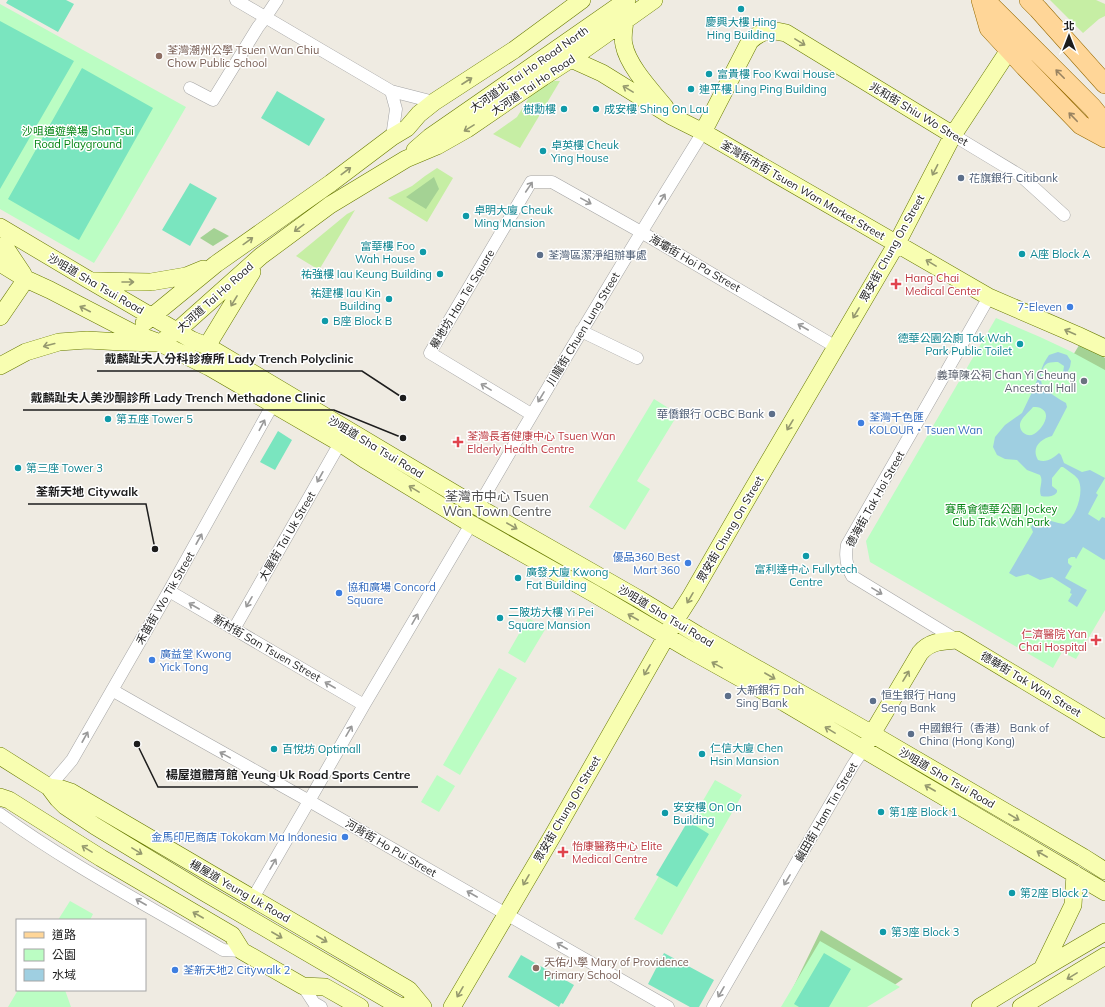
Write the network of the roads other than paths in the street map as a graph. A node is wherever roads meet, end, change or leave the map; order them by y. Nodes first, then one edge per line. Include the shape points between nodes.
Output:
1 (236, 0) edge
2 (277, 0) edge
3 (582, 0) edge
4 (608, 0) edge
5 (627, 0) edge
6 (654, 0) edge
7 (981, 0) edge
8 (985, 0) edge
9 (1029, 0) edge
10 (265, 18) junction
11 (625, 21) junction
12 (764, 31) joint
13 (1009, 50) junction
14 (571, 59) junction
15 (1105, 84) edge
16 (190, 88) dead end
17 (391, 91) junction
18 (434, 102) junction
19 (673, 117) junction
20 (1105, 123) edge
21 (407, 128) junction
22 (427, 131) junction
23 (703, 132) junction
24 (953, 135) junction
25 (392, 137) junction
26 (1105, 138) edge
27 (406, 159) junction
28 (552, 182) joint
29 (1064, 215) dead end
30 (0, 227) edge
31 (641, 232) junction
32 (897, 243) junction
33 (4, 254) edge
34 (261, 256) junction
35 (216, 264) junction
36 (26, 280) junction
37 (89, 280) junction
38 (989, 297) junction
39 (0, 317) edge
40 (152, 317) junction
41 (581, 331) junction
42 (177, 332) junction
43 (133, 333) junction
44 (160, 343) junction
45 (207, 346) junction
46 (836, 347) junction
47 (1105, 348) edge
48 (637, 358) dead end
49 (0, 366) edge
50 (273, 404) junction
51 (531, 414) junction
52 (340, 443) junction
53 (478, 507) junction
54 (471, 524) junction
55 (169, 591) junction
56 (676, 621) junction
57 (234, 629) junction
58 (666, 636) junction
59 (957, 640) junction
60 (112, 690) junction
61 (364, 705) junction
62 (1105, 729) edge
63 (872, 734) junction
64 (863, 750) junction
65 (0, 756) edge
66 (49, 787) junction
67 (0, 797) edge
68 (310, 801) junction
69 (0, 814) edge
70 (1105, 871) edge
71 (1075, 874) junction
72 (1105, 892) edge
73 (253, 898) junction
74 (506, 914) junction
75 (1105, 932) edge
76 (242, 951) junction
77 (1105, 956) edge
78 (1042, 969) junction
79 (303, 986) junction
80 (321, 1007) edge
81 (360, 1007) edge
82 (408, 1007) edge
83 (423, 1007) edge
84 (452, 1007) edge
85 (668, 1007) edge
86 (713, 1007) edge
87 (980, 1007) edge
88 (1021, 1007) edge

1 - 10 street
2 - 10 street
18 -> 3 main road, 大河道 Tai Ho Road via 514,50
4 - 22 main road, 大河道北 Tai Ho Road North
5 - 22 main road, 大河道北 Tai Ho Road North via 528,70
6 - 11 main road, 大河道 Tai Ho Road
7 - 13 main road via 989,28
20 -> 8 main road
9 - 15 main road
10 - 16 street via 213,100
10 - 17 street
11 - 14 main road, 大河道 Tai Ho Road
11 - 19 main road, 荃灣街市街 Tsuen Wan Market Street via 623,37 626,54
12 - 23 main road, 川龍街 Chuen Lung Street via 750,41
12 -> 24 main road, 兆和街 Shiu Wo Street via 777,30 786,33
13 - 24 main road, 眾安街 Chung On Street
26 -> 13 main road via 1081,125
19 -> 14 main road, 荃灣街市街 Tsuen Wan Market Street via 602,73
14 -> 27 main road, 大河道 Tai Ho Road via 467,129 437,146
17 - 18 street
17 - 25 street via 396,109
18 - 21 main road, 大河道 Tai Ho Road
19 - 23 main road, 荃灣街市街 Tsuen Wan Market Street
21 - 22 main road, 大河道 Tai Ho Road
21 - 25 main road, 大河道 Tai Ho Road
22 - 27 main road, 大河道 Tai Ho Road
31 -> 23 street, 川龍街 Chuen Lung Street
23 - 32 main road, 荃灣街市街 Tsuen Wan Market Street
24 - 29 street, 兆和街 Shiu Wo Street via 1021,176
24 -> 32 main road, 眾安街 Chung On Street
35 -> 25 main road, 大河道 Tai Ho Road
27 -> 34 main road, 大河道 Tai Ho Road via 330,205
28 -> 31 street, 海壩街 Hoi Pa Street
51 -> 28 street, 鱟地坊 Hau Tei Square via 430,353 531,182
30 - 33 main road, 沙咀道 Sha Tsui Road
31 - 41 street, 川龍街 Chuen Lung Street
46 -> 31 street, 海壩街 Hoi Pa Street
38 -> 32 main road, 荃灣街市街 Tsuen Wan Market Street
32 -> 46 main road, 眾安街 Chung On Street
33 - 36 main road, 沙咀道 Sha Tsui Road
33 - 37 main road, 沙咀道 Sha Tsui Road
34 - 42 main road, 大河道 Tai Ho Road
34 -> 45 main road
37 -> 35 main road via 151,282 186,276
35 - 40 main road, 大河道 Tai Ho Road
36 - 39 main road
43 -> 36 main road, 沙咀道 Sha Tsui Road
37 - 40 main road, 沙咀道 Sha Tsui Road
47 -> 38 main road, 荃灣街市街 Tsuen Wan Market Street
38 -> 59 street, 德海街 Tak Hoi Street via 847,545 846,555 852,576
40 - 42 main road, 沙咀道 Sha Tsui Road
40 - 43 main road, 大河道 Tai Ho Road
41 - 48 street
41 -> 51 street, 川龍街 Chuen Lung Street
42 - 44 main road, 大河道 Tai Ho Road
42 - 45 main road, 沙咀道 Sha Tsui Road
43 - 44 main road, 沙咀道 Sha Tsui Road
44 -> 49 main road via 88,340 59,342 26,352
44 - 50 main road, 沙咀道 Sha Tsui Road via 209,367
45 - 53 main road, 沙咀道 Sha Tsui Road
46 -> 56 main road, 眾安街 Chung On Street
50 - 52 main road, 沙咀道 Sha Tsui Road
55 -> 50 street, 禾笛街 Wo Tik Street
51 - 53 street, 川龍街 Chuen Lung Street
54 -> 52 main road, 沙咀道 Sha Tsui Road
52 -> 57 street, 大屋街 Tai Uk Street
53 -> 56 main road, 沙咀道 Sha Tsui Road
58 -> 54 main road, 沙咀道 Sha Tsui Road
61 -> 54 street
57 -> 55 street, 新村街 San Tsuen Street
55 - 60 street, 禾笛街 Wo Tik Street
56 - 58 main road, 眾安街 Chung On Street
56 -> 63 main road, 沙咀道 Sha Tsui Road
61 -> 57 street, 新村街 San Tsuen Street
64 -> 58 main road, 沙咀道 Sha Tsui Road
58 -> 74 main road, 眾安街 Chung On Street
59 - 62 main road, 德華街 Tak Wah Street
63 -> 59 main road, 鹹田街 Ham Tin Street via 920,653 933,643
66 -> 60 street, 禾笛街 Wo Tik Street via 72,760
68 -> 60 street, 河背街 Ho Pui Street
68 -> 61 street
63 - 64 main road, 鹹田街 Ham Tin Street
63 -> 70 main road, 沙咀道 Sha Tsui Road
71 -> 64 main road, 沙咀道 Sha Tsui Road
64 -> 86 street, 鹹田街 Ham Tin Street
65 - 66 main road, 楊屋道 Yeung Uk Road
66 - 73 main road, 楊屋道 Yeung Uk Road via 71,792
66 -> 82 main road, 楊屋道 Yeung Uk Road via 65,806 95,826 392,1002
76 -> 67 main road via 232,934
73 -> 68 street
74 -> 68 street, 河背街 Ho Pui Street
76 -> 69 street via 223,950 81,867
71 - 72 main road, 沙咀道 Sha Tsui Road
71 - 78 main road via 1073,905
73 -> 83 main road, 楊屋道 Yeung Uk Road via 406,988
74 -> 84 main road, 眾安街 Chung On Street
85 -> 74 street, 河背街 Ho Pui Street
75 - 78 main road
76 - 79 main road
77 -> 88 main road
78 - 87 main road
79 - 80 street via 314,1003
79 - 81 main road via 325,988

